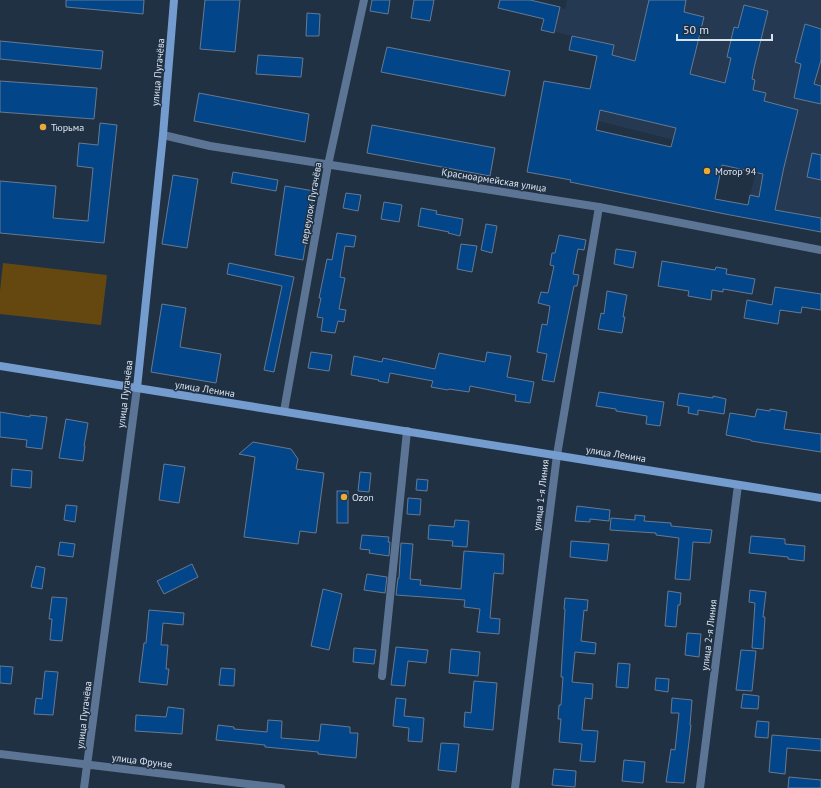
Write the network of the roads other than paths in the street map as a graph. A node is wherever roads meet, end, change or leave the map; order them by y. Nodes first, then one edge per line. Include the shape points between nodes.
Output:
1 (174, 0) edge
2 (364, 0) edge
3 (163, 136) junction
4 (328, 165) junction
5 (599, 207) junction
6 (821, 250) edge
7 (0, 366) edge
8 (137, 388) junction
9 (284, 411) junction
10 (407, 432) junction
11 (557, 455) junction
12 (738, 485) junction
13 (821, 498) edge
14 (382, 676) dead end
15 (0, 754) edge
16 (87, 765) junction
17 (84, 788) edge
18 (281, 788) edge
19 (515, 788) edge
20 (700, 788) edge

1 - 3 main road, улица Пугачёва
2 - 4 street, переулок Пугачёва
3 - 4 street, Красноармейская улица
3 - 8 main road, улица Пугачёва
4 - 5 street, Красноармейская улица
4 - 9 street, переулок Пугачёва
5 - 6 street, Красноармейская улица
5 - 11 street, улица 1-я Линия
7 - 8 main road, улица Ленина
8 - 9 main road, улица Ленина
8 - 16 street, улица Пугачёва
9 - 10 main road, улица Ленина
10 - 11 main road, улица Ленина
10 - 14 street
11 - 12 main road, улица Ленина
11 - 19 street, улица 1-я Линия
12 - 13 main road, улица Ленина
12 - 20 street, улица 2-я Линия
15 - 16 street, улица Фрунзе
16 - 17 street, улица Пугачёва
16 - 18 street, улица Фрунзе

